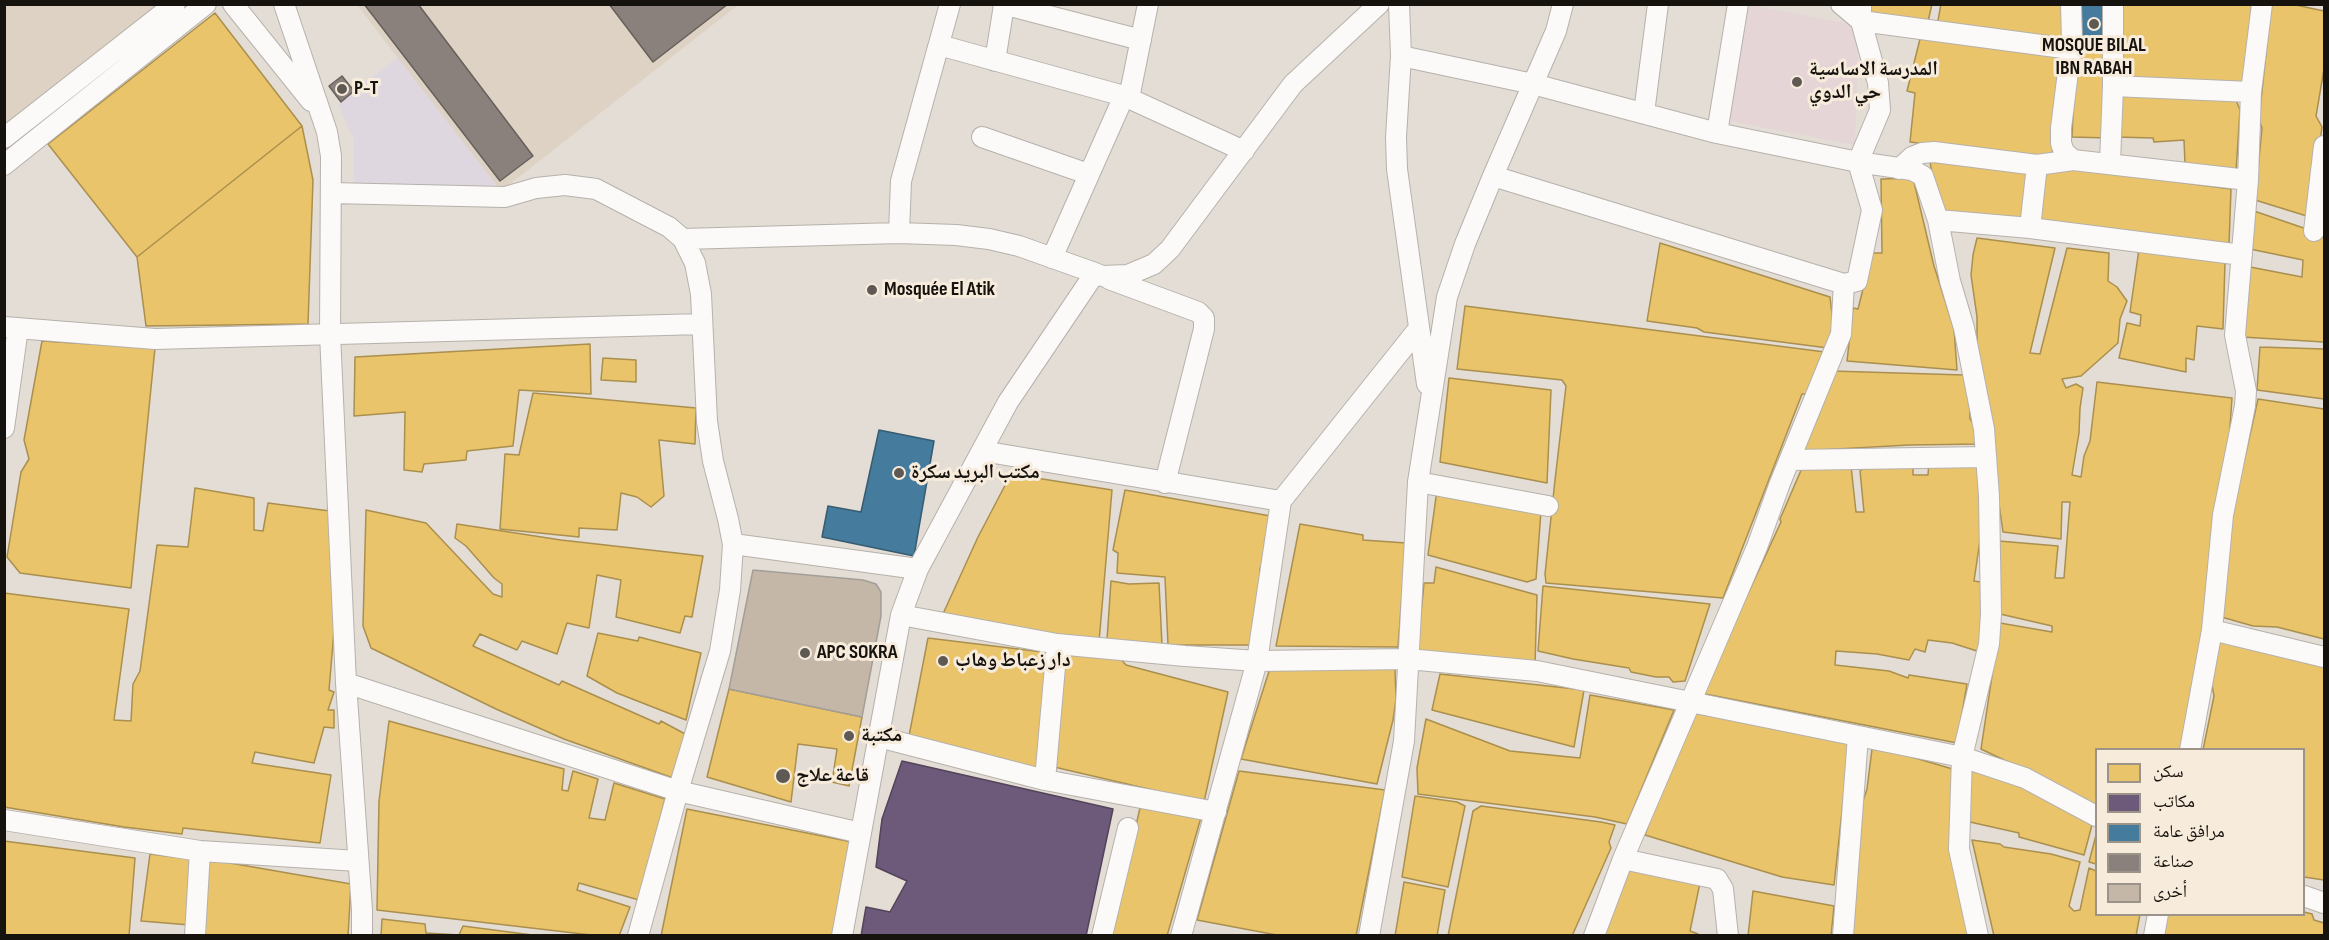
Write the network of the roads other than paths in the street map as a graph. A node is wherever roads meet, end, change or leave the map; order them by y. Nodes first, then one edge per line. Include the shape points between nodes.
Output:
1 (176, 4) edge
2 (206, 4) edge
3 (233, 4) edge
4 (284, 4) edge
5 (950, 4) edge
6 (1148, 4) edge
7 (1379, 4) edge
8 (1399, 4) edge
9 (1563, 4) edge
10 (1658, 4) edge
11 (1738, 4) edge
12 (1841, 4) edge
13 (2071, 4) edge
14 (2112, 4) edge
15 (2262, 4) edge
16 (1004, 5) edge
17 (1861, 13) edge
18 (1141, 40) junction
19 (939, 45) junction
20 (2071, 49) junction
21 (1401, 56) junction
22 (995, 61) junction
23 (1533, 84) junction
24 (2113, 86) junction
25 (2251, 92) junction
26 (1126, 97) junction
27 (320, 113) junction
28 (1644, 113) junction
29 (1716, 133) junction
30 (982, 136) dead end
31 (4, 138) edge
32 (2325, 146) edge
33 (1244, 151) junction
34 (2073, 160) junction
35 (1858, 162) junction
36 (2110, 163) junction
37 (4, 165) edge
38 (2037, 165) junction
39 (1899, 169) junction
40 (1088, 174) junction
41 (1493, 176) junction
42 (2248, 180) junction
43 (331, 193) junction
44 (1938, 220) junction
45 (2030, 228) junction
46 (2314, 231) dead end
47 (899, 233) junction
48 (683, 239) junction
49 (2242, 255) junction
50 (1052, 258) junction
51 (1098, 275) junction
52 (1844, 284) junction
53 (702, 324) junction
54 (1419, 327) junction
55 (11, 328) edge
56 (330, 334) junction
57 (1430, 403) junction
58 (4, 428) edge
59 (982, 451) junction
60 (1986, 457) junction
61 (1790, 460) junction
62 (1418, 482) junction
63 (1165, 483) junction
64 (1281, 501) junction
65 (1548, 506) dead end
66 (733, 544) junction
67 (918, 569) junction
68 (901, 615) junction
69 (2212, 630) junction
70 (1057, 644) junction
71 (2325, 657) edge
72 (1408, 658) junction
73 (1257, 661) junction
74 (346, 683) junction
75 (1691, 703) junction
76 (1858, 736) junction
77 (879, 737) junction
78 (2190, 748) edge
79 (1962, 757) junction
80 (1045, 780) junction
81 (678, 791) junction
82 (1216, 812) junction
83 (2095, 815) edge
84 (4, 820) edge
85 (1128, 828) dead end
86 (861, 832) junction
87 (200, 851) junction
88 (1623, 859) junction
89 (358, 861) junction
90 (2305, 896) edge
91 (2325, 903) edge
92 (2158, 916) edge
93 (1187, 935) edge
94 (195, 936) edge
95 (362, 936) edge
96 (638, 936) edge
97 (842, 936) edge
98 (1102, 936) edge
99 (1369, 936) edge
100 (1594, 936) edge
101 (1728, 936) edge
102 (1843, 936) edge
103 (1978, 936) edge
104 (2154, 936) edge

1 - 31 street
2 - 37 street
3 - 27 street
4 - 27 street
5 - 19 street
6 - 18 street
7 - 33 street via 1293,84
8 - 21 street
9 - 23 street
10 - 28 street
11 - 29 street
12 - 17 street
13 - 20 street
14 - 24 street
15 - 25 street
16 - 18 street
16 - 22 street
17 - 20 street
17 - 35 street via 1881,110
18 - 26 street
19 - 22 street
19 - 47 street via 901,181
20 - 34 street via 2061,143
21 - 23 street
21 - 54 street via 1397,169
22 - 26 street
23 - 28 street
23 - 41 street
24 - 25 street
24 - 36 street
25 - 42 street
26 - 33 street
26 - 40 street
27 - 43 street via 331,156
28 - 29 street
29 - 35 street
30 - 40 street
32 - 46 street
33 - 51 street via 1170,249 1154,264 1128,275
34 - 36 street
34 - 38 street
35 - 39 street
35 - 52 street via 1872,210 1857,281
36 - 42 street
38 - 39 street via 1934,152 1912,157
38 - 45 street
39 - 44 street via 1923,176
40 - 50 street
41 - 52 street
41 - 57 street via 1447,297
42 - 49 street
43 - 48 street via 505,197 565,185 596,189 669,227
43 - 56 street
44 - 45 street
44 - 60 street via 1964,328
45 - 49 street
47 - 48 street
47 - 50 street via 989,239
48 - 53 street via 695,263
49 - 69 street via 2235,335 2246,391 2245,406 2223,515
50 - 51 street
51 - 59 street via 1008,402
51 - 63 street via 1198,312 1204,318
52 - 61 street via 1841,334
53 - 56 street
53 - 66 street via 706,421
54 - 57 street
54 - 64 street
55 - 56 street via 155,339
55 - 58 street
56 - 74 street
57 - 62 street
59 - 63 street
59 - 67 street
60 - 61 street
60 - 79 street via 1989,644
61 - 75 street
62 - 65 street
62 - 72 street
63 - 64 street
64 - 73 street
66 - 67 street
66 - 81 street via 720,651
67 - 68 street
68 - 70 street
68 - 77 street
69 - 71 street
69 - 78 street
70 - 73 street
70 - 80 street
72 - 73 street
72 - 75 street via 1537,670
72 - 99 street via 1404,741
73 - 82 street
74 - 81 street
74 - 89 street
75 - 76 street
75 - 88 street
76 - 79 street
76 - 102 street
77 - 80 street
77 - 86 street
79 - 83 street via 2025,778
79 - 103 street via 1959,849
80 - 82 street
81 - 86 street
81 - 96 street
82 - 93 street
84 - 87 street
85 - 98 street
86 - 97 street
87 - 89 street
87 - 94 street
88 - 100 street
88 - 101 street via 1717,879 1723,889
89 - 95 street
90 - 91 street
92 - 104 street

